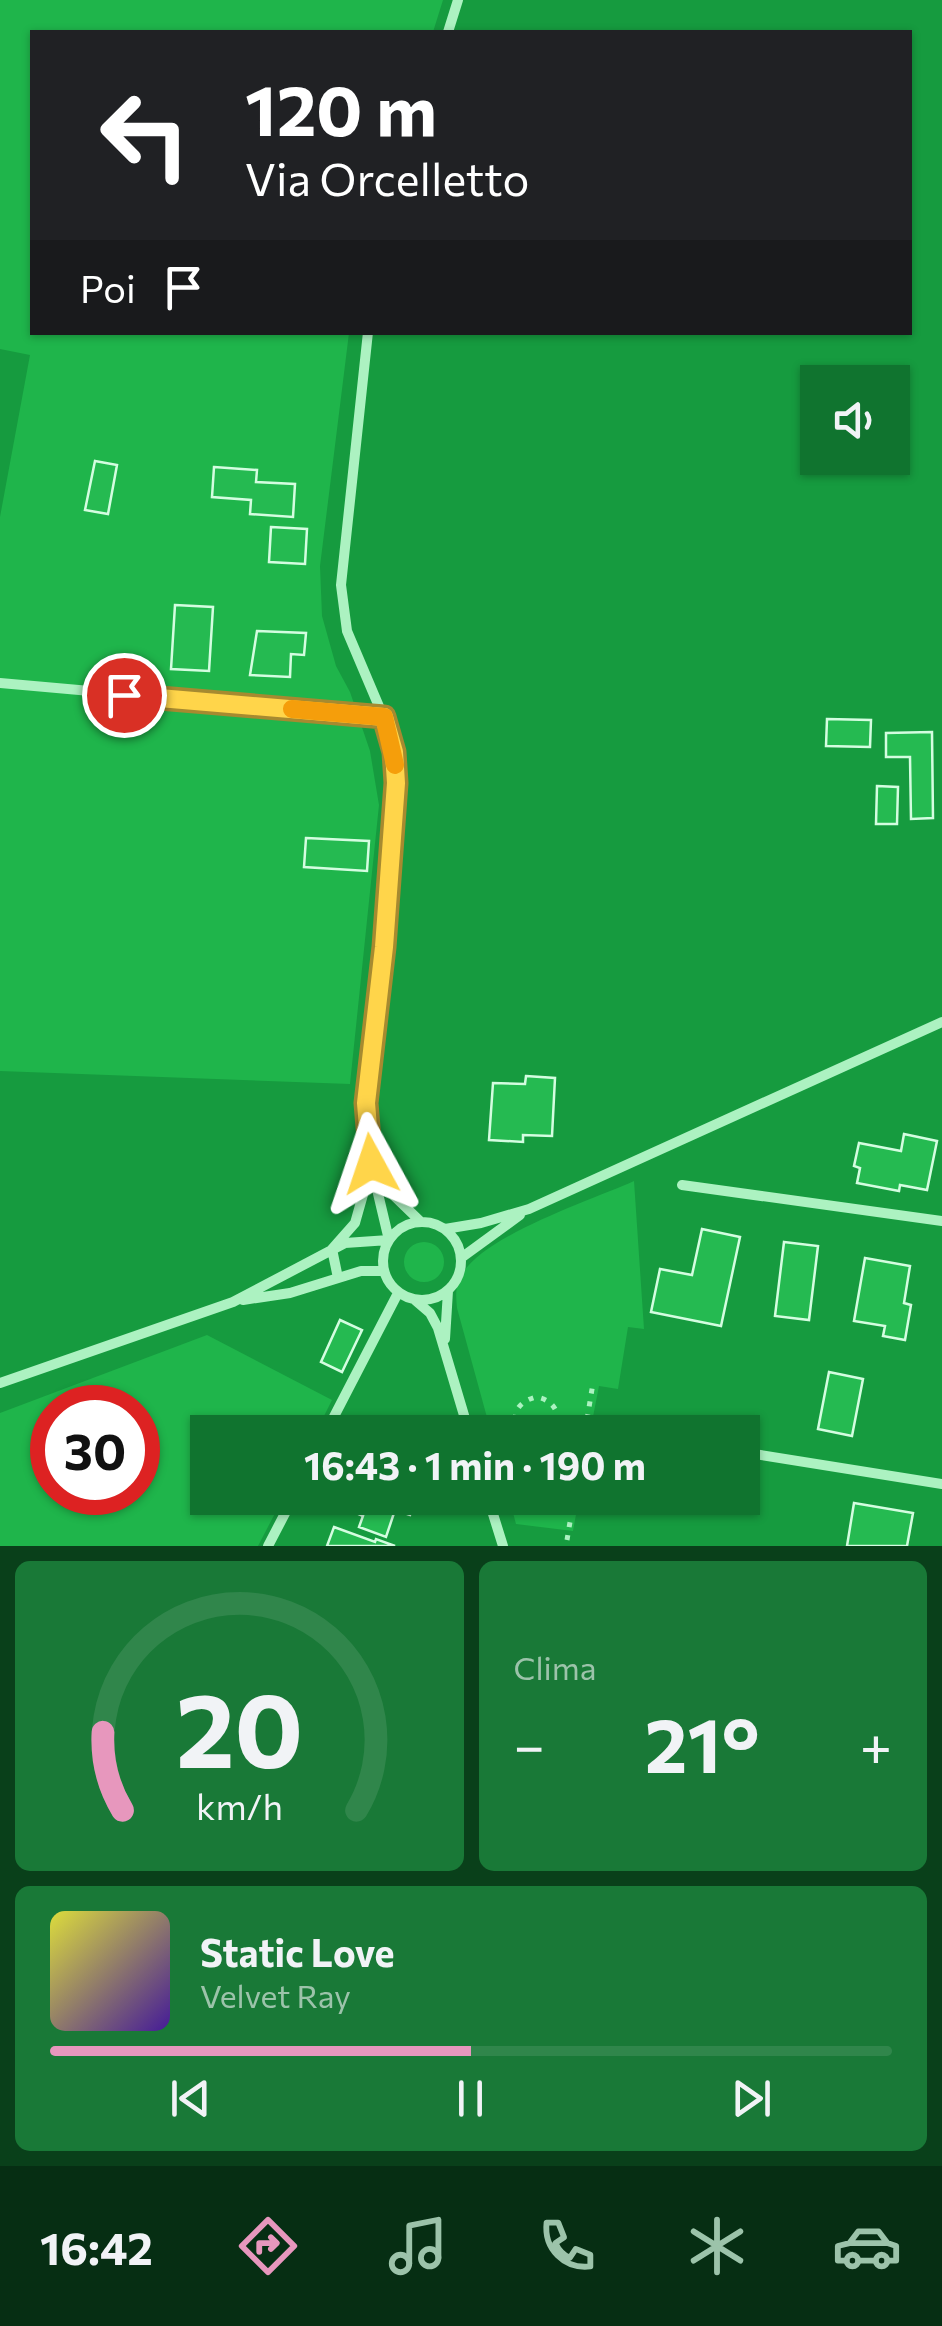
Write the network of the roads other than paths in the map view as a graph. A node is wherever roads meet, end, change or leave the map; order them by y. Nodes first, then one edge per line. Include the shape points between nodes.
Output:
1 (458, 0) edge
2 (449, 30) edge
3 (368, 335) edge
4 (0, 683) edge
5 (384, 717) junction
6 (942, 1022) edge
7 (371, 1164) junction
8 (682, 1185) dead end
9 (529, 1208) junction
10 (421, 1222) junction
11 (942, 1222) edge
12 (445, 1229) junction
13 (389, 1240) junction
14 (332, 1249) junction
15 (461, 1258) junction
16 (384, 1271) junction
17 (338, 1278) junction
18 (448, 1291) junction
19 (398, 1293) junction
20 (415, 1300) junction
21 (232, 1302) junction
22 (446, 1354) junction
23 (0, 1382) edge
24 (335, 1415) edge
25 (464, 1415) edge
26 (760, 1455) edge
27 (942, 1484) edge
28 (284, 1515) edge
29 (493, 1515) edge
30 (268, 1546) edge
31 (503, 1546) edge

1 - 2 street
3 - 5 street via 341,598 350,640
4 - 5 street
5 - 7 street via 396,783 366,1103
6 - 9 street
7 - 10 street
7 - 13 street
7 - 14 street via 354,1223
8 - 11 street
9 - 12 street
9 - 15 street
10 - 12 street
10 - 13 street
12 - 15 street
13 - 14 street
13 - 16 street
14 - 17 street
14 - 21 street
15 - 18 street
16 - 17 street
16 - 19 street
17 - 21 street
18 - 20 street
18 - 22 street
19 - 20 street
19 - 24 street
20 - 22 street via 430,1313
21 - 23 street
22 - 25 street
26 - 27 street
28 - 30 street
29 - 31 street

